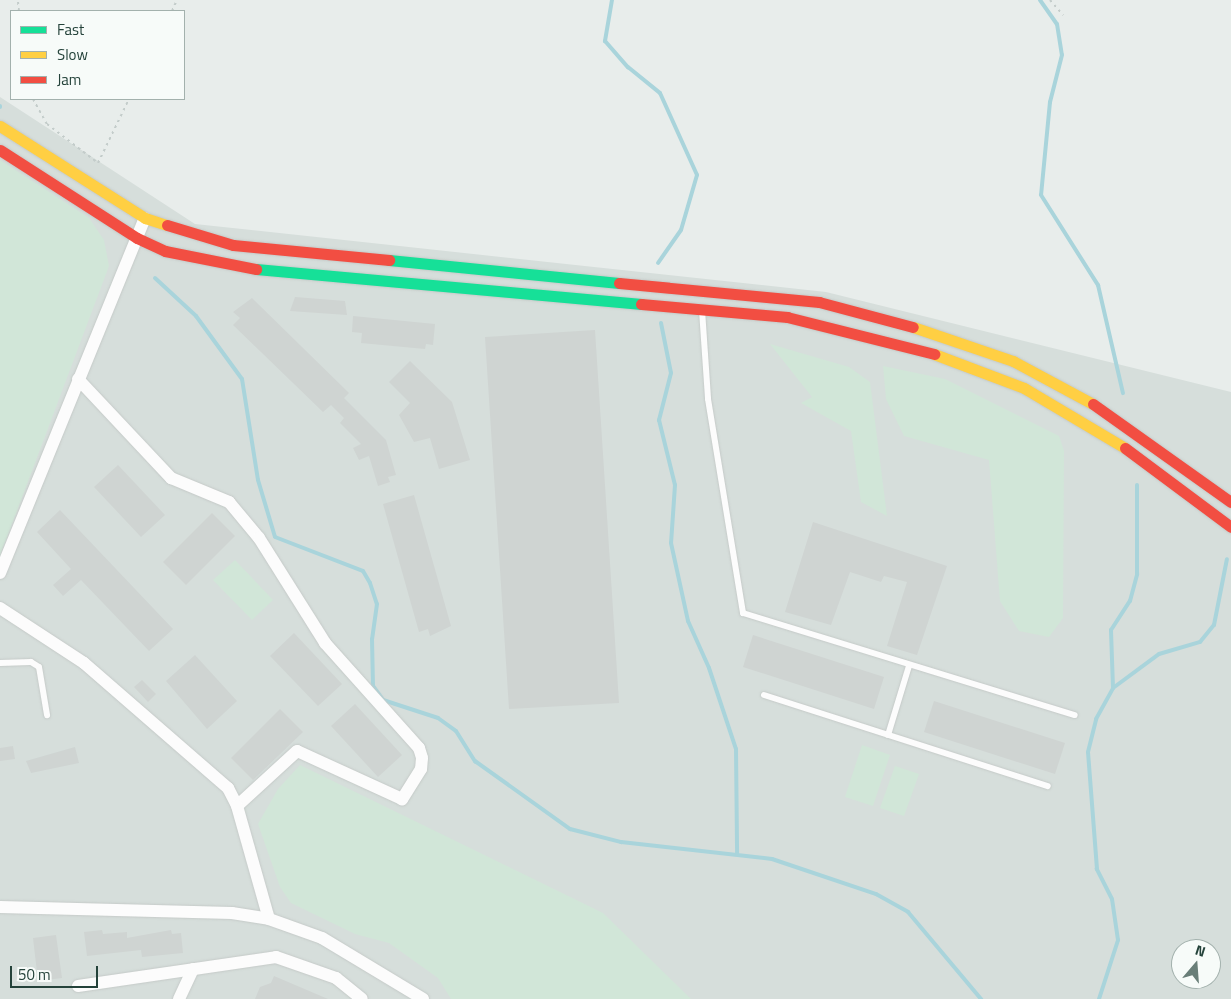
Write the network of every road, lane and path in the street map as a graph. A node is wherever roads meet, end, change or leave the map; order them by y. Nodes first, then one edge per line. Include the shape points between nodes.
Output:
1 (1050, 0) edge
2 (18, 2) dead end
3 (19, 10) edge
4 (1063, 15) dead end
5 (34, 100) edge
6 (129, 100) edge
7 (0, 126) edge
8 (0, 150) edge
9 (144, 218) junction
10 (137, 238) junction
11 (319, 256) junction
12 (459, 268) junction
13 (321, 274) junction
14 (457, 285) junction
15 (701, 289) junction
16 (702, 309) junction
17 (78, 378) junction
18 (1231, 502) edge
19 (1231, 527) edge
20 (0, 573) edge
21 (0, 608) edge
22 (0, 663) edge
23 (909, 666) junction
24 (764, 695) dead end
25 (47, 716) dead end
26 (1075, 716) dead end
27 (888, 735) junction
28 (1048, 786) dead end
29 (238, 806) junction
30 (0, 907) edge
31 (270, 919) junction
32 (193, 969) junction
33 (78, 986) dead end
34 (179, 999) edge
35 (362, 999) edge
36 (423, 999) edge

1 - 4 path
2 - 3 path
5 - 6 path via 47,124 98,163
7 - 9 street
8 - 10 street
9 - 10 street
9 - 11 street via 233,245
10 - 13 street via 165,251 225,266
10 - 17 street
11 - 12 street
11 - 13 street
12 - 14 street
12 - 15 street
13 - 14 street
14 - 16 street
15 - 16 lane
15 - 18 street via 819,302 958,339 1004,358 1091,403
16 - 19 street via 786,317 868,333 977,368 1024,388 1137,455
16 - 23 lane via 708,400 743,612
17 - 20 street
17 - 29 street via 171,478 229,502 259,538 325,643 420,748 421,769 402,799 297,751
21 - 29 street via 84,663 179,742 228,788
22 - 25 lane via 31,662 38,667
23 - 26 lane
23 - 27 lane
24 - 27 lane
27 - 28 lane
29 - 31 street
30 - 31 street via 232,913
31 - 36 street via 322,938
32 - 33 street
32 - 34 street
32 - 35 street via 276,957 336,978

